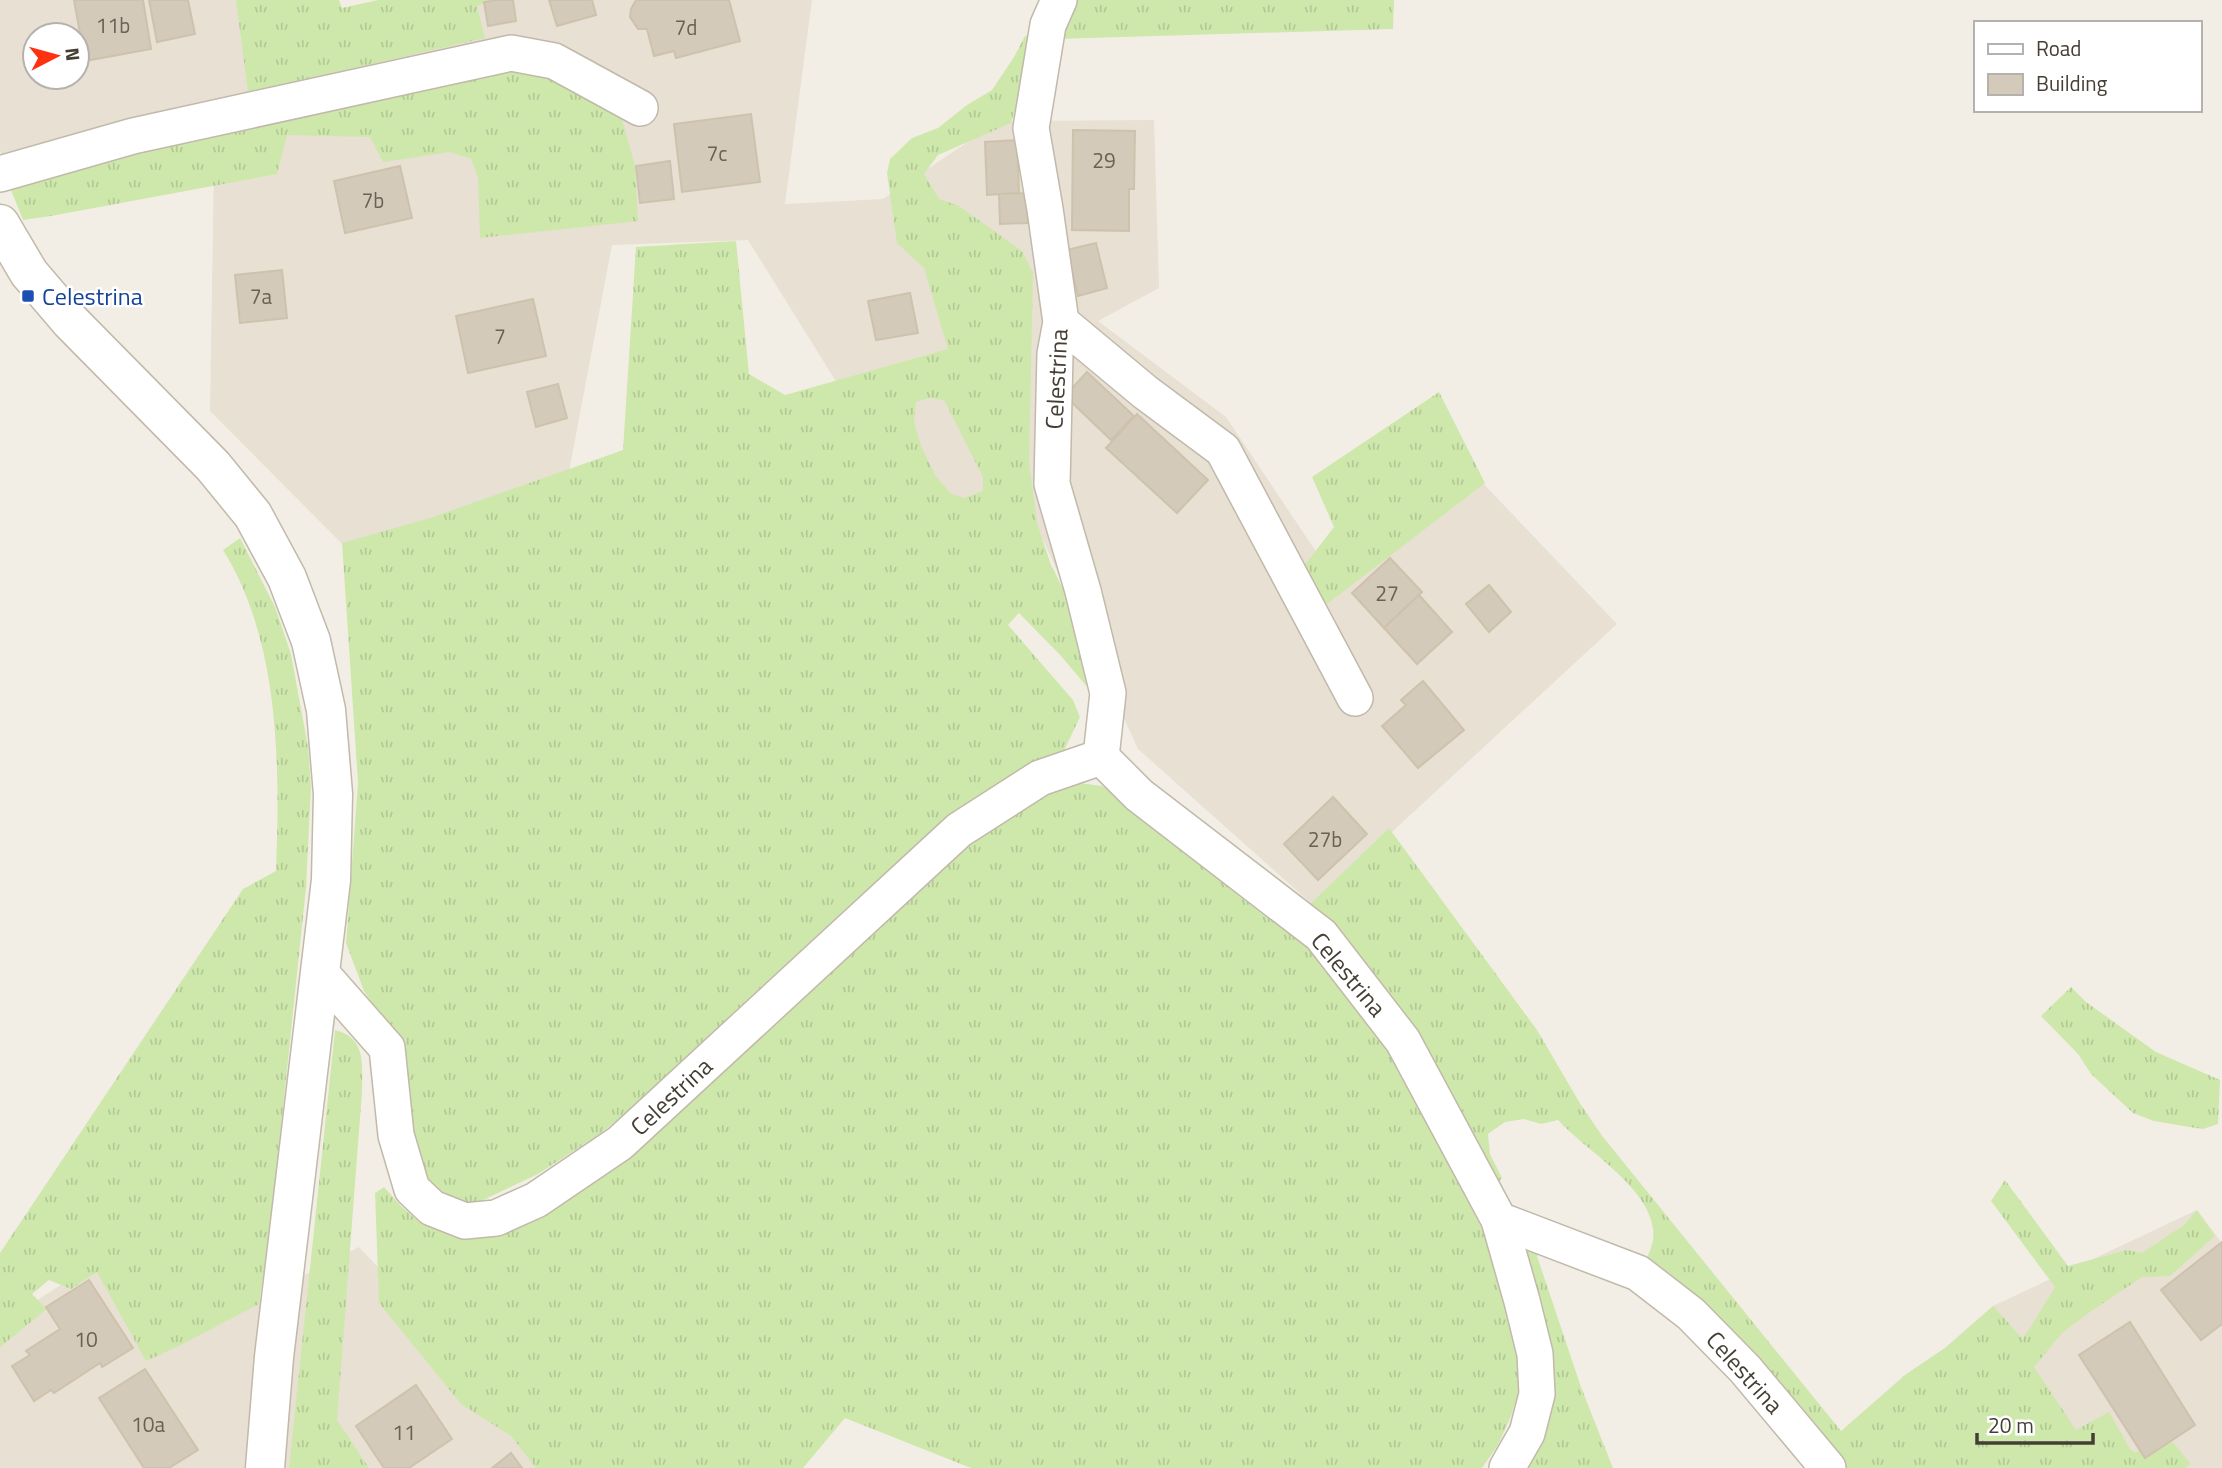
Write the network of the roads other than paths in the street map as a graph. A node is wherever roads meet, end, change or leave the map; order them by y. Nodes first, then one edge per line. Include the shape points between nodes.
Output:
1 (1059, 0) edge
2 (640, 108) dead end
3 (0, 174) edge
4 (0, 224) edge
5 (1060, 322) junction
6 (1355, 698) dead end
7 (1101, 757) junction
8 (321, 973) junction
9 (1499, 1220) junction
10 (265, 1468) edge
11 (1507, 1468) edge
12 (1828, 1468) edge

1 - 5 street, Celestrina via 1048,25 1031,128
2 - 3 street via 554,61 511,53 132,136
4 - 8 street via 29,273 70,321 213,466 253,515 287,578 311,641 327,722 333,794 331,880
5 - 6 street via 1223,450
5 - 7 street, Celestrina via 1052,484 1108,693
7 - 8 street, Celestrina via 1040,778 959,830 620,1143 536,1200 495,1218 465,1221 432,1208 412,1189 396,1135 387,1048
7 - 9 street, Celestrina via 1139,796 1321,935 1404,1041
8 - 10 street via 284,1264
9 - 11 street, Celestrina via 1535,1354 1537,1394 1527,1433
9 - 12 street, Celestrina via 1638,1273 1691,1314 1736,1360

